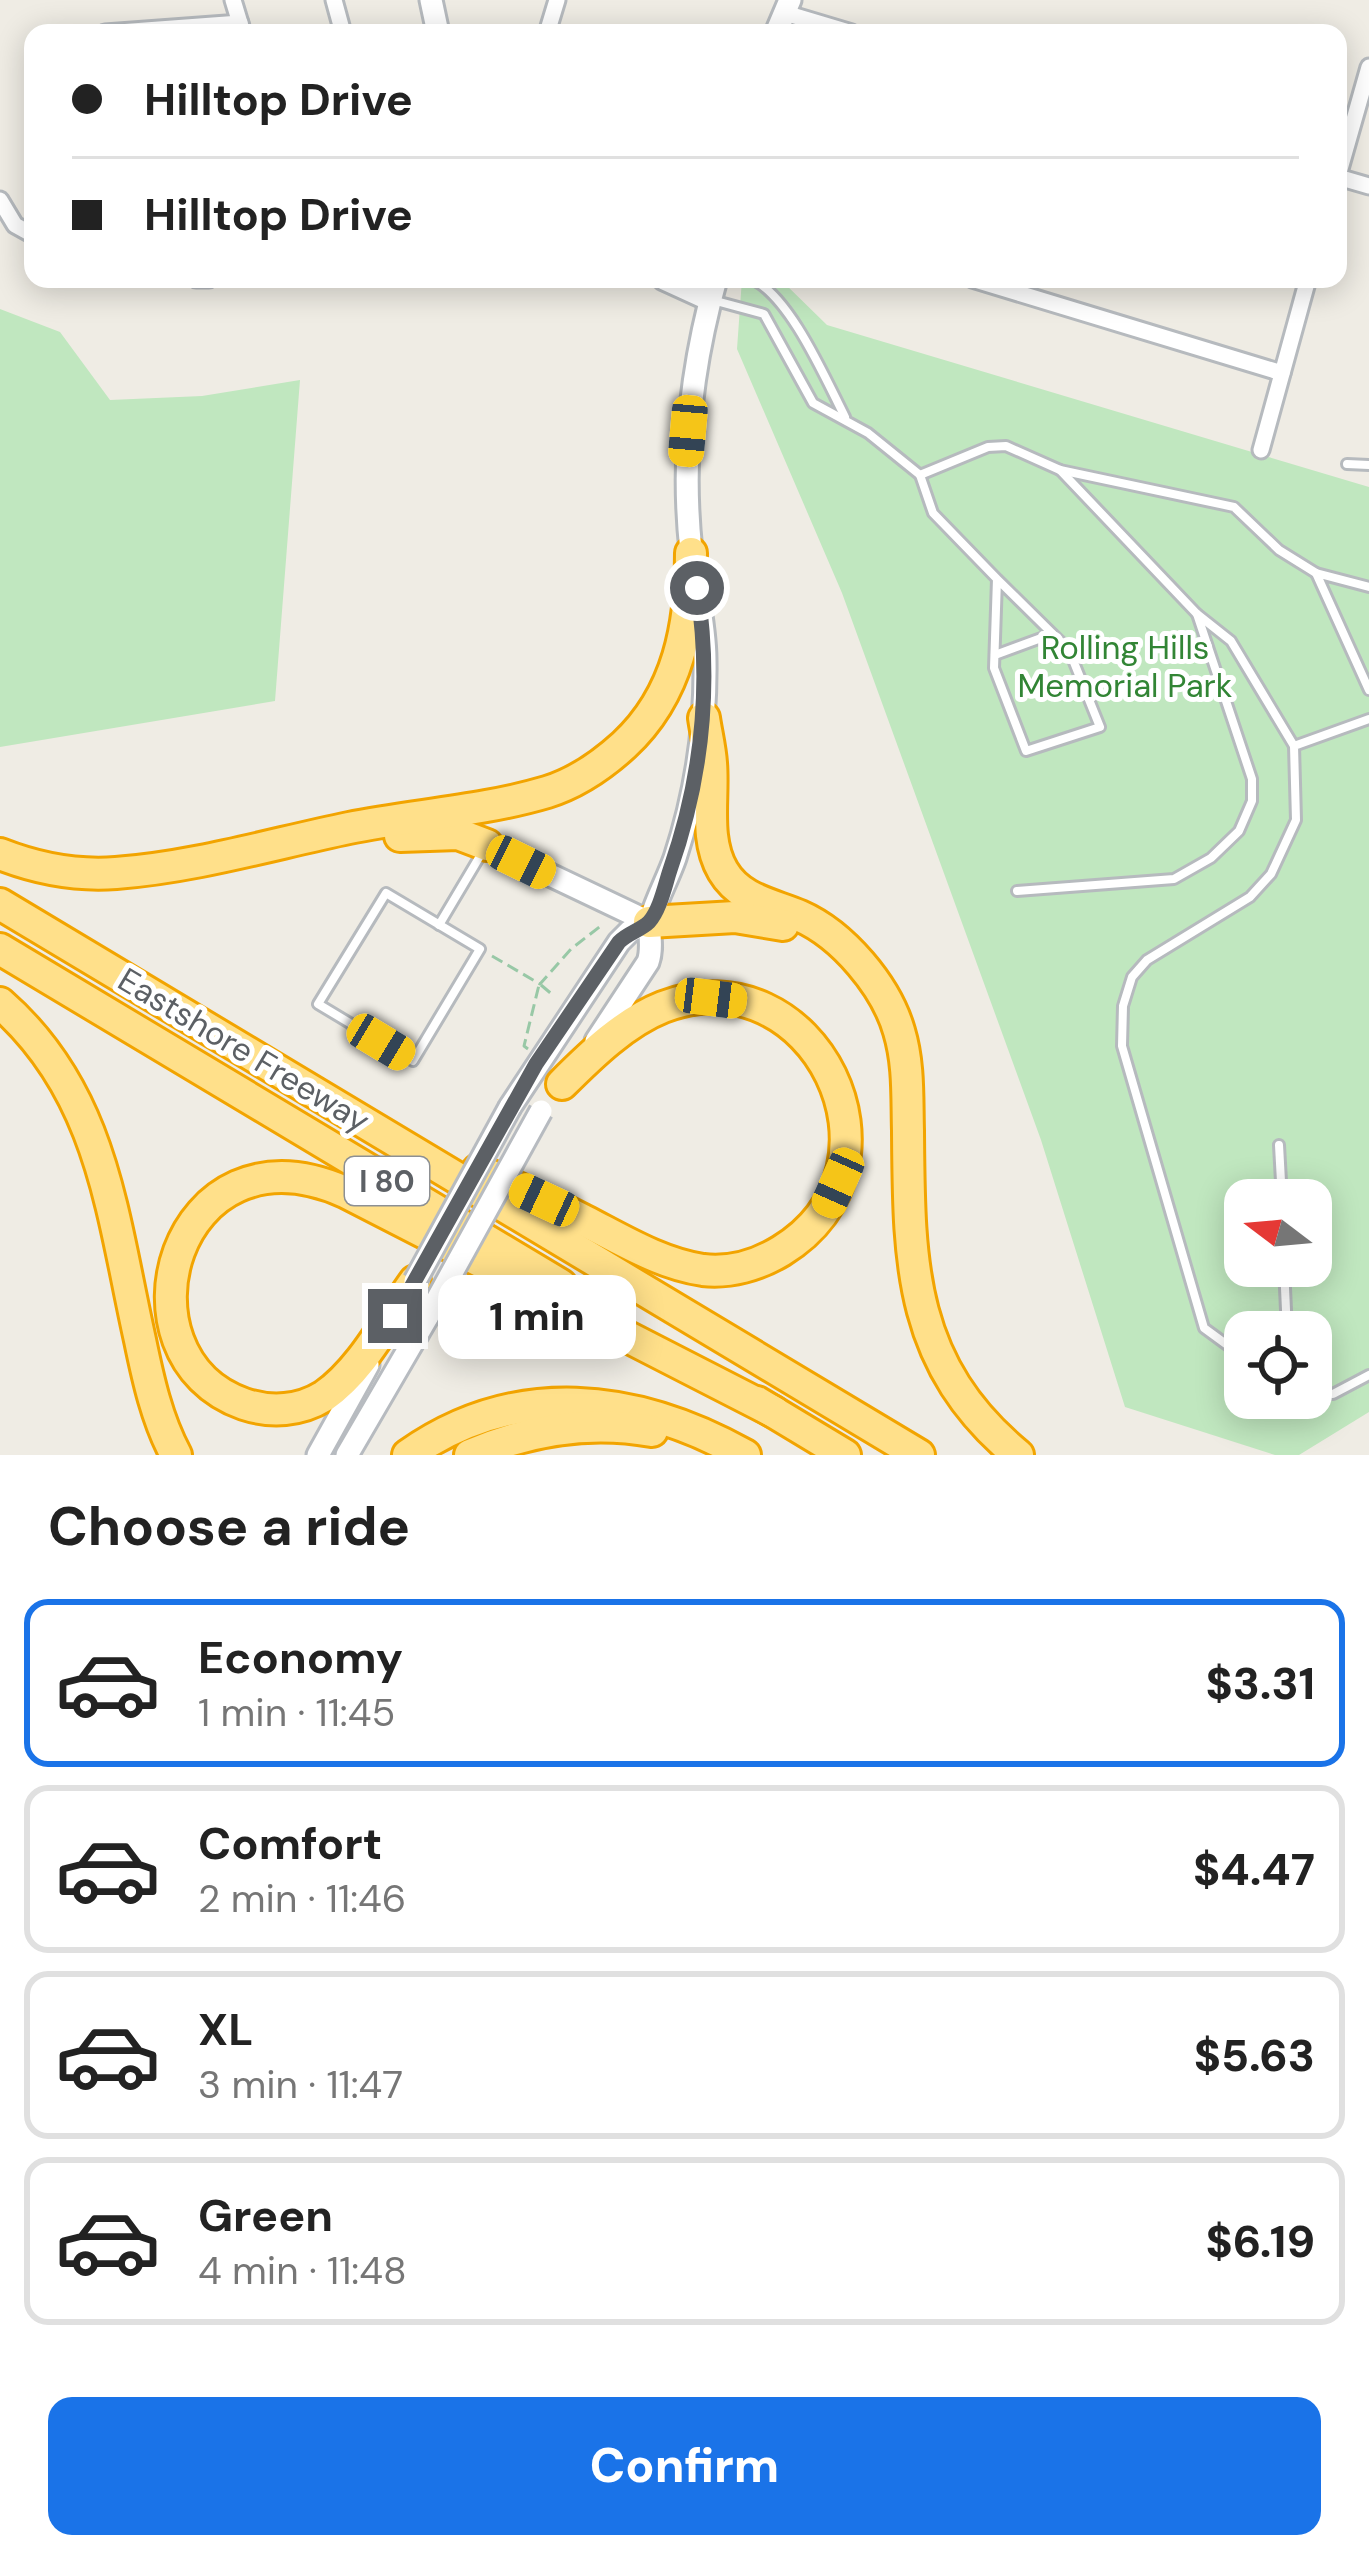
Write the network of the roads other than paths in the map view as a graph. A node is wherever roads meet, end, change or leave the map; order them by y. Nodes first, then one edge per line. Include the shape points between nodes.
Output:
1 (783, 15) edge
2 (818, 24) edge
3 (1369, 67) edge
4 (1347, 144) edge
5 (0, 200) edge
6 (24, 230) edge
7 (768, 288) edge
8 (1002, 288) edge
9 (1306, 288) edge
10 (713, 289) edge
11 (1282, 373) junction
12 (846, 418) junction
13 (1261, 451) dead end
14 (1347, 464) dead end
15 (1369, 465) edge
16 (1060, 470) junction
17 (920, 476) junction
18 (691, 553) junction
19 (1316, 573) junction
20 (997, 579) junction
21 (1369, 587) edge
22 (1197, 614) junction
23 (1052, 634) junction
24 (995, 655) junction
25 (1369, 690) edge
26 (704, 718) junction
27 (1369, 719) edge
28 (1294, 746) junction
29 (292, 843) junction
30 (487, 845) junction
31 (0, 854) edge
32 (1017, 890) dead end
33 (0, 904) edge
34 (649, 922) junction
35 (439, 925) junction
36 (0, 949) edge
37 (872, 982) junction
38 (0, 1003) edge
39 (562, 1084) junction
40 (328, 1100) junction
41 (1280, 1145) dead end
42 (1281, 1179) edge
43 (415, 1281) junction
44 (1224, 1343) edge
45 (148, 1376) junction
46 (1369, 1376) edge
47 (1332, 1394) edge
48 (774, 1412) junction
49 (160, 1455) edge
50 (176, 1455) edge
51 (318, 1455) edge
52 (347, 1455) edge
53 (408, 1455) edge
54 (470, 1455) edge
55 (734, 1455) edge
56 (746, 1455) edge
57 (845, 1455) edge
58 (919, 1455) edge
59 (1018, 1455) edge

1 - 2 street
3 - 4 street
5 - 6 street
7 - 12 lane
8 - 11 street
9 - 11 street
10 - 12 lane via 764,314 813,403
10 - 18 street via 685,468
11 - 13 street
12 - 17 lane
14 - 15 lane
16 - 17 lane via 1006,446
16 - 19 lane via 1234,507
16 - 22 lane
17 - 20 lane via 933,513
18 - 26 street via 706,655
18 - 29 highway via 690,613 669,681 644,724 608,759 546,792
19 - 21 lane
19 - 25 lane
20 - 23 lane
20 - 24 lane
22 - 28 lane via 1231,641
22 - 32 lane via 1252,779 1239,831 1174,879
23 - 24 lane
23 - 24 lane via 1069,650 1100,727 1026,751
26 - 34 street via 683,830
26 - 37 highway via 713,838 724,874 748,896 837,938
27 - 28 lane
28 - 44 lane via 1296,820 1271,874 1250,897 1147,960 1123,1006 1122,1046 1204,1328
29 - 30 highway via 443,833
29 - 31 highway via 119,873 47,870
30 - 34 street
30 - 35 lane
33 - 40 highway, Eastshore Freeway / I 80
34 - 37 highway via 714,916 777,923 831,945
34 - 39 street via 648,962
34 - 43 street, bridge via 619,942 510,1107
35 - 35 lane via 386,892 318,1004 412,1061 480,950
36 - 48 highway, Eastshore Freeway / I 80
37 - 59 highway via 895,1016 906,1064 911,1268 922,1316 955,1388
38 - 45 highway via 51,1059 85,1117
39 - 40 highway via 664,1007 711,998 760,1008 799,1031 838,1088 847,1133 838,1183 791,1245 750,1266 706,1270 662,1258
39 - 52 street, bridge
40 - 58 highway, Eastshore Freeway / I 80
41 - 42 lane
43 - 48 highway via 338,1384 288,1409 253,1407 202,1375 180,1341 170,1301 183,1239 211,1203 248,1182 309,1178
43 - 51 street
45 - 49 highway
45 - 50 highway
46 - 47 lane
48 - 57 highway, Eastshore Freeway / I 80
53 - 56 highway via 474,1421 563,1402 645,1411
54 - 55 highway via 539,1432 592,1426 669,1434

